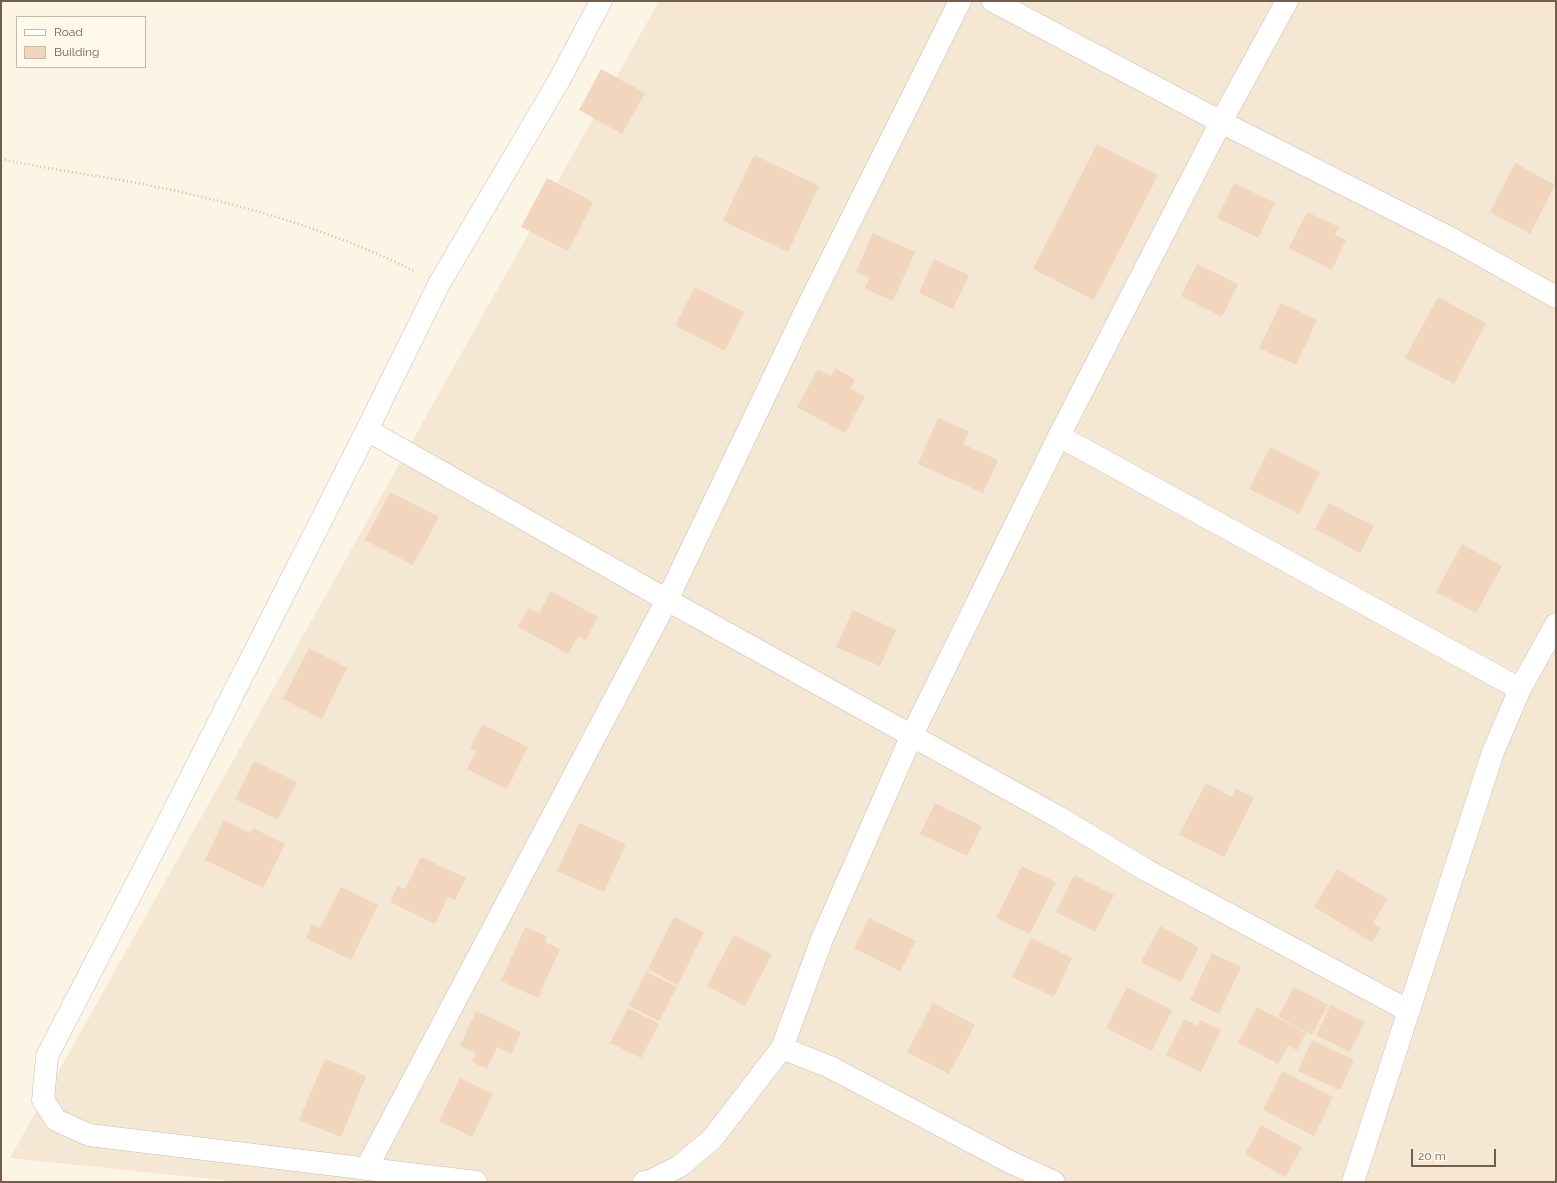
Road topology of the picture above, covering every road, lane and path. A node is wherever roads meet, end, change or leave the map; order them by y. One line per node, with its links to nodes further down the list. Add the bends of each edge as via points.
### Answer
1 (601, 1): 7 (street, via 561,77)
2 (960, 1): 11 (street, via 804,314)
3 (993, 1): 5 (street)
4 (1287, 1): 5 (street)
5 (1221, 122): 8 (street, via 1452,239); 10 (street)
6 (1, 160): 7 (path, via 142,184 258,212 369,251)
7 (439, 284): 9 (street)
8 (1556, 297)
9 (367, 430): 11 (street); 17 (street, via 47,1056 43,1100 56,1120 89,1135)
10 (1059, 436): 13 (street); 14 (street)
11 (668, 600): 14 (street); 17 (street)
12 (1556, 624): 13 (street)
13 (1520, 689): 15 (street, via 1494,752)
14 (912, 735): 15 (street, via 1060,818 1146,870); 16 (street, via 822,939)
15 (1409, 1011): 21 (street)
16 (782, 1048): 19 (street, via 712,1139 680,1166); 20 (street, via 830,1068 1010,1162)
17 (366, 1169): 18 (street)
18 (476, 1182)
19 (648, 1182)
20 (1054, 1182)
21 (1353, 1182)

